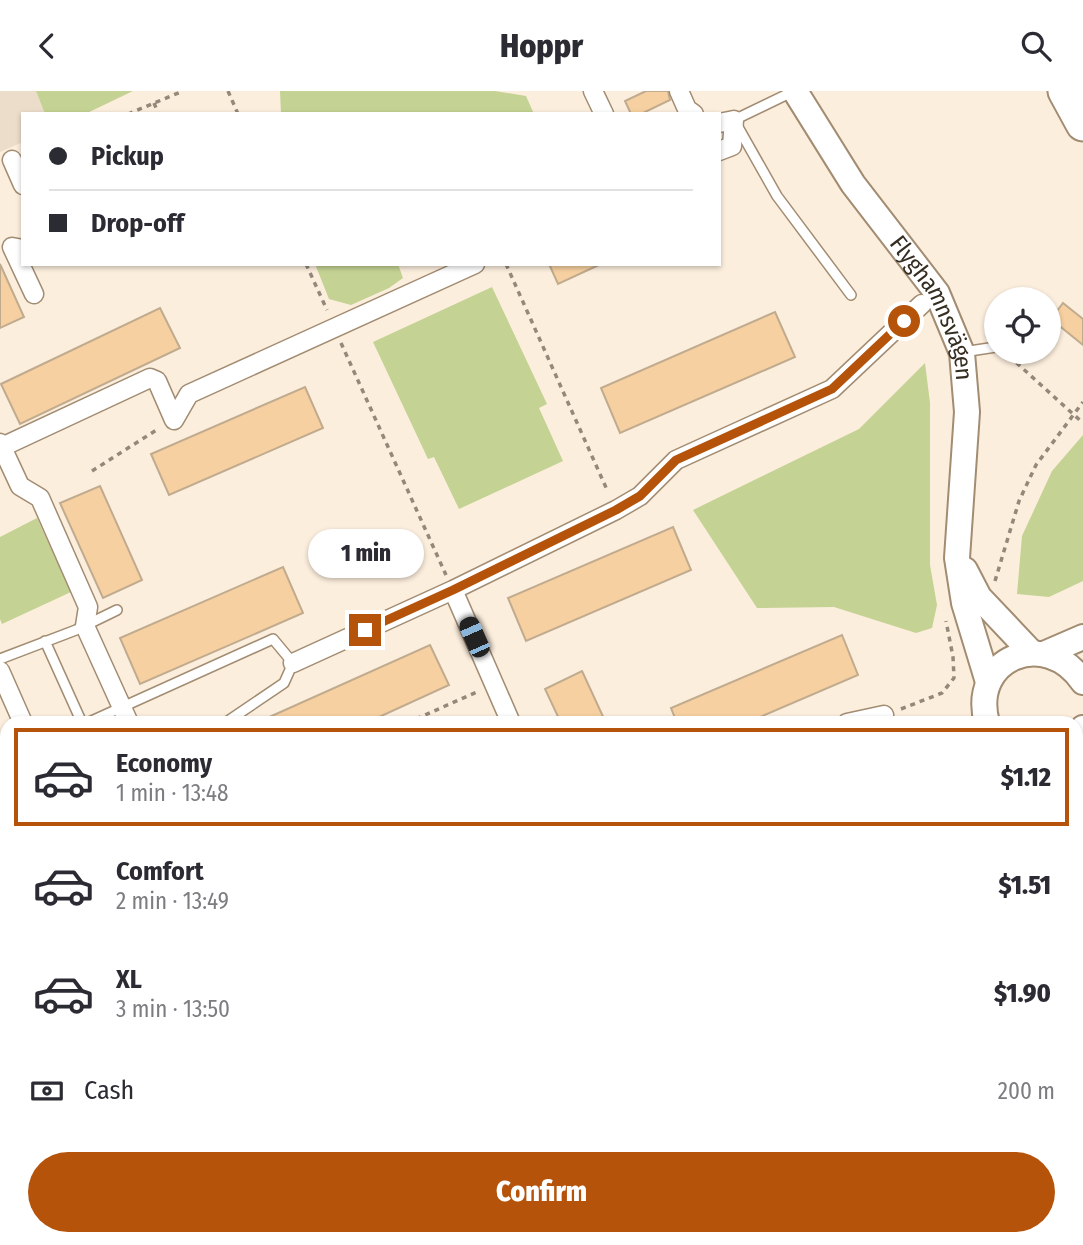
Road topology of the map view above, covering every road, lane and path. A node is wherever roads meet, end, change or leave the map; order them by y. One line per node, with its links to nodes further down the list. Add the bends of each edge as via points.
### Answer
1 (183, 91): 7 (path)
2 (228, 91): 10 (path)
3 (593, 91): 11 (street)
4 (680, 91): 12 (street)
5 (795, 91): 13 (lane); 27 (street, Flyghamnsvägen, via 853,184 937,293)
6 (1065, 91): 14 (highway)
7 (154, 103): 8 (path); 9 (path)
8 (133, 112)
9 (158, 112)
10 (237, 112)
11 (603, 112)
12 (685, 112)
13 (727, 121): 15 (street, via 732,146); 23 (lane)
14 (1083, 124)
15 (721, 151)
16 (12, 160): 17 (street)
17 (21, 180)
18 (21, 249): 22 (street, via 12,247)
19 (307, 266): 25 (path)
20 (471, 266): 25 (street)
21 (507, 266): 35 (path)
22 (34, 295)
23 (851, 295)
24 (922, 304): 35 (street, via 832,389 676,460 640,496)
25 (335, 329): 31 (street, via 189,394); 36 (path)
26 (984, 349): 27 (lane)
27 (962, 353): 37 (street, Flyghamnsvägen, via 967,412 957,558)
28 (1017, 364): 30 (path)
29 (1083, 402): 30 (path)
30 (1072, 413): 32 (path); 37 (path, via 1036,464 1019,501 990,592)
31 (174, 420): 33 (street, via 157,381 150,378); 34 (path)
32 (1083, 423)
33 (1, 445): 39 (street, via 20,486 40,498 88,607)
34 (92, 471)
35 (616, 510): 36 (street)
36 (453, 590): 44 (street); 48 (street)
37 (972, 600): 42 (street); 46 (street, Flyghamnsvägen); 50 (path, via 951,605 944,624 954,678 942,693)
38 (117, 610): 39 (lane)
39 (85, 626): 41 (lane); 49 (street)
40 (1083, 637): 42 (street)
41 (46, 641): 43 (lane); 52 (lane)
42 (1039, 653): 46 (street, via 1017,656 999,667); 47 (street, via 1073,668)
43 (0, 659)
44 (293, 663): 49 (lane, via 273,639); 53 (lane, via 284,683)
45 (0, 671): 51 (street)
46 (988, 682): 57 (street)
47 (1083, 682)
48 (494, 684): 54 (path); 55 (street)
49 (125, 715)
50 (884, 715): 56 (street)
51 (20, 716)
52 (82, 716)
53 (235, 716)
54 (423, 716)
55 (508, 716)
56 (879, 716)
57 (980, 716)

